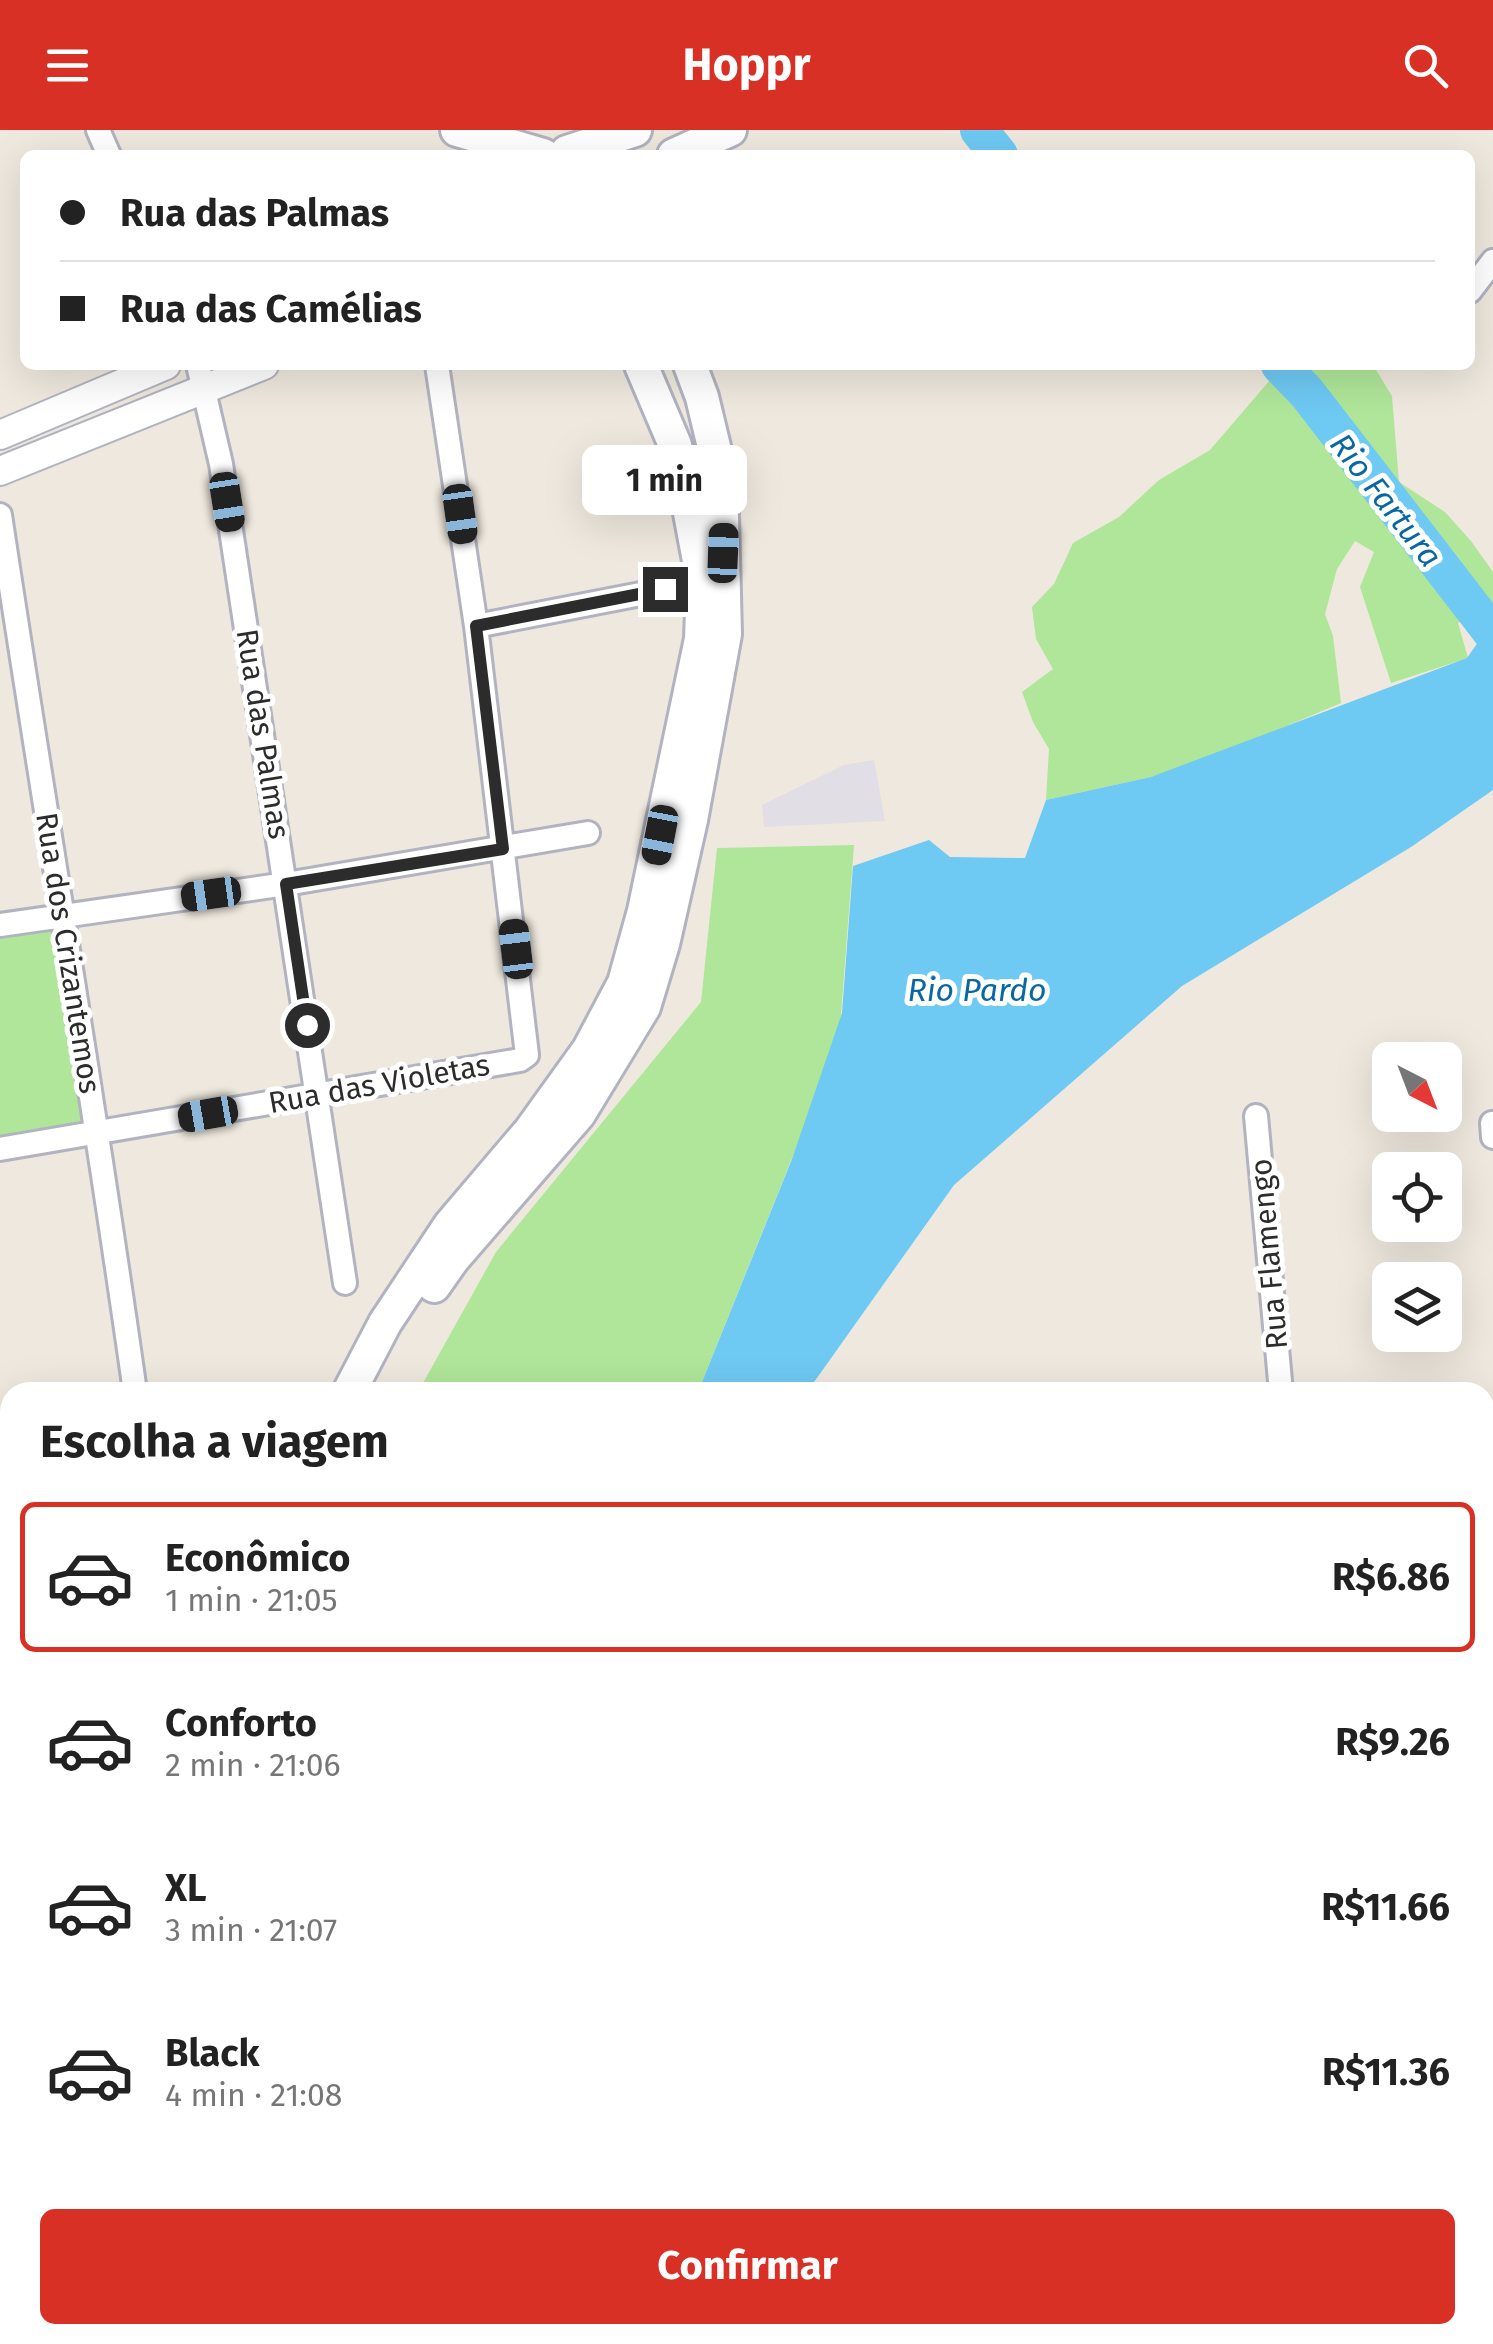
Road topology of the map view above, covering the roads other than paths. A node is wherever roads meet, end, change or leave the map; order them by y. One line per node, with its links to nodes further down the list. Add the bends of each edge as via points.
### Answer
1 (635, 130): 5 (main road)
2 (730, 130): 6 (main road)
3 (481, 142): 4 (main road)
4 (537, 150)
5 (577, 150)
6 (685, 150)
7 (1493, 261): 8 (street)
8 (1475, 284)
9 (154, 370): 15 (street)
10 (240, 370): 14 (street)
11 (438, 370): 19 (street)
12 (644, 370): 18 (main road)
13 (692, 370): 18 (main road, via 721,476)
14 (201, 378): 16 (street); 22 (street, Rua das Palmas, via 221,464)
15 (0, 435)
16 (0, 471)
17 (0, 515): 23 (street, Rua dos Crizantemos)
18 (714, 580): 19 (street); 33 (main road, via 624,983 589,1049 540,1118 450,1225); 34 (main road, via 725,634 691,820 644,1006 578,1114 420,1306)
19 (476, 626): 21 (street)
20 (588, 833): 21 (street)
21 (503, 849): 22 (street); 25 (street, Rua das Violetas, via 529,1049 520,1060)
22 (286, 884): 23 (street); 25 (street, Rua das Palmas)
23 (60, 915): 24 (street); 28 (street, Rua dos Crizantemos)
24 (0, 924)
25 (318, 1095): 28 (street, Rua das Violetas); 31 (street, Rua das Palmas)
26 (1256, 1116): 35 (street, Rua Flamengo)
27 (1492, 1123): 29 (street)
28 (98, 1133): 30 (street, Rua das Violetas); 32 (street, Rua dos Crizantemos)
29 (1493, 1137)
30 (0, 1149)
31 (345, 1283)
32 (134, 1382)
33 (354, 1382)
34 (378, 1382)
35 (1280, 1382)

